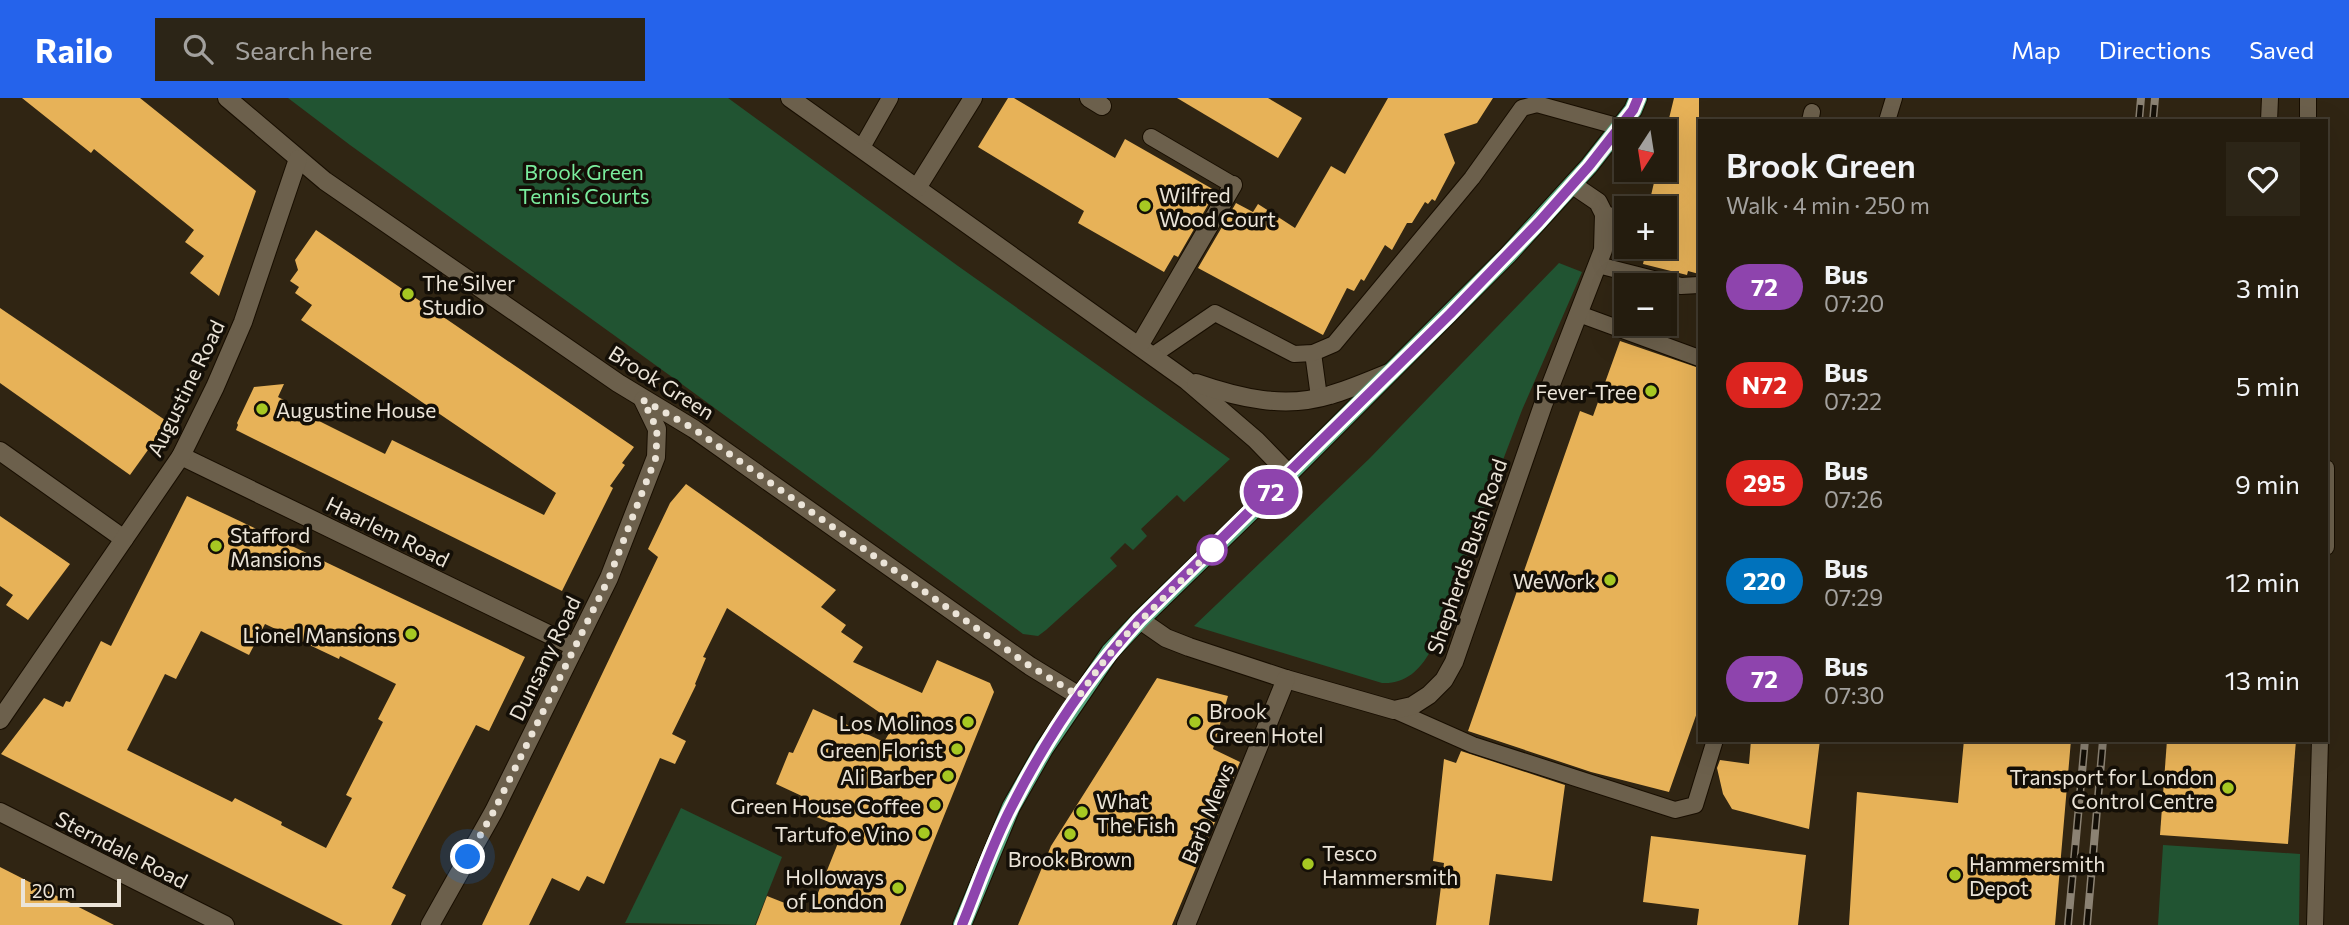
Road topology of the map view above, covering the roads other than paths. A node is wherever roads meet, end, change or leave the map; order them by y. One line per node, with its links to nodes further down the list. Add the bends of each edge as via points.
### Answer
1 (227, 98): 17 (street, Brook Green)
2 (790, 98): 16 (street)
3 (890, 98): 16 (lane)
4 (973, 98): 20 (street)
5 (1638, 98): 9 (main road)
6 (1894, 98): 10 (lane)
7 (2270, 98): 11 (lane)
8 (2308, 98): 12 (lane)
9 (1625, 119)
10 (1888, 119)
11 (2269, 119)
12 (2308, 119)
13 (1614, 125): 27 (lane, via 1537,104 1522,108 1472,178 1334,344)
14 (1614, 135): 19 (main road)
15 (1151, 137): 18 (lane)
16 (861, 149): 20 (street)
17 (298, 159): 32 (street, Brook Green); 34 (street, Augustine Road, via 243,322)
18 (1233, 185): 26 (street)
19 (1573, 186): 21 (street, via 1598,202); 29 (main road)
20 (917, 188): 26 (street)
21 (1604, 214): 22 (lane); 23 (street, Shepherds Bush Road)
22 (1614, 216)
23 (1598, 265): 24 (lane, via 1681,286); 25 (street, Shepherds Bush Road)
24 (1698, 285)
25 (1579, 314): 28 (lane); 41 (street, Shepherds Bush Road, via 1454,663 1429,695)
26 (1146, 351): 27 (lane, via 1215,313 1294,354); 30 (street)
27 (1313, 354): 31 (lane)
28 (1698, 358)
29 (1391, 372): 31 (street); 35 (main road)
30 (1186, 380): 31 (street, via 1261,400); 35 (street)
31 (1319, 397)
32 (643, 400): 38 (street, Dunsany Road, via 657,429 656,457 609,578); 40 (street, Brook Green, via 694,429)
33 (0, 451): 36 (street)
34 (181, 456): 36 (street, Augustine Road); 38 (street, Haarlem Road)
35 (1289, 474): 37 (main road)
36 (124, 539): 42 (street, Augustine Road)
37 (1139, 620): 39 (street, via 1176,642); 40 (main road)
38 (575, 648): 47 (street, Dunsany Road, via 494,811)
39 (1286, 679): 41 (street); 49 (street, Barb Mews)
40 (1079, 696): 48 (main road, via 1011,807)
41 (1394, 710): 43 (lane, via 1473,745 1675,810 1695,805)
42 (0, 720)
43 (1714, 742)
44 (2320, 742): 50 (lane)
45 (0, 812): 46 (street, Sterndale Road)
46 (225, 925)
47 (430, 925)
48 (962, 925)
49 (1186, 925)
50 (2315, 925)

